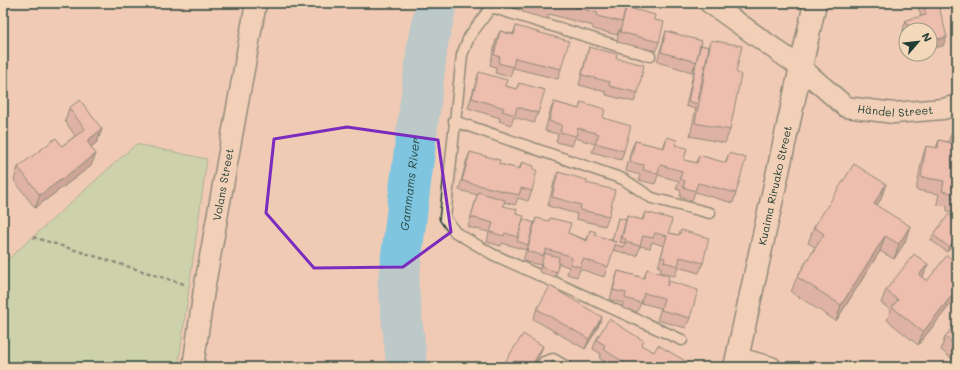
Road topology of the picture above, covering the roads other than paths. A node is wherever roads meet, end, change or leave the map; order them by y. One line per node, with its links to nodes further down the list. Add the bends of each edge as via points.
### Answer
1 (256, 3): 12 (street, Volans Street, via 204,290)
2 (710, 3): 6 (street, Händel Street)
3 (815, 3): 6 (street, Kuaima Riruako Street)
4 (492, 5): 5 (lane); 8 (lane, via 469,37 462,55)
5 (650, 56)
6 (800, 67): 7 (street, Händel Street, via 846,107 894,113 943,109); 11 (street, Kuaima Riruako Street)
7 (957, 105)
8 (454, 121): 9 (lane, via 623,179 652,198); 10 (lane, via 445,218 454,232 492,254)
9 (710, 212)
10 (682, 340)
11 (737, 362): 15 (street)
12 (193, 367)
13 (541, 367): 14 (lane, via 544,362 553,359)
14 (567, 367)
15 (771, 367)

